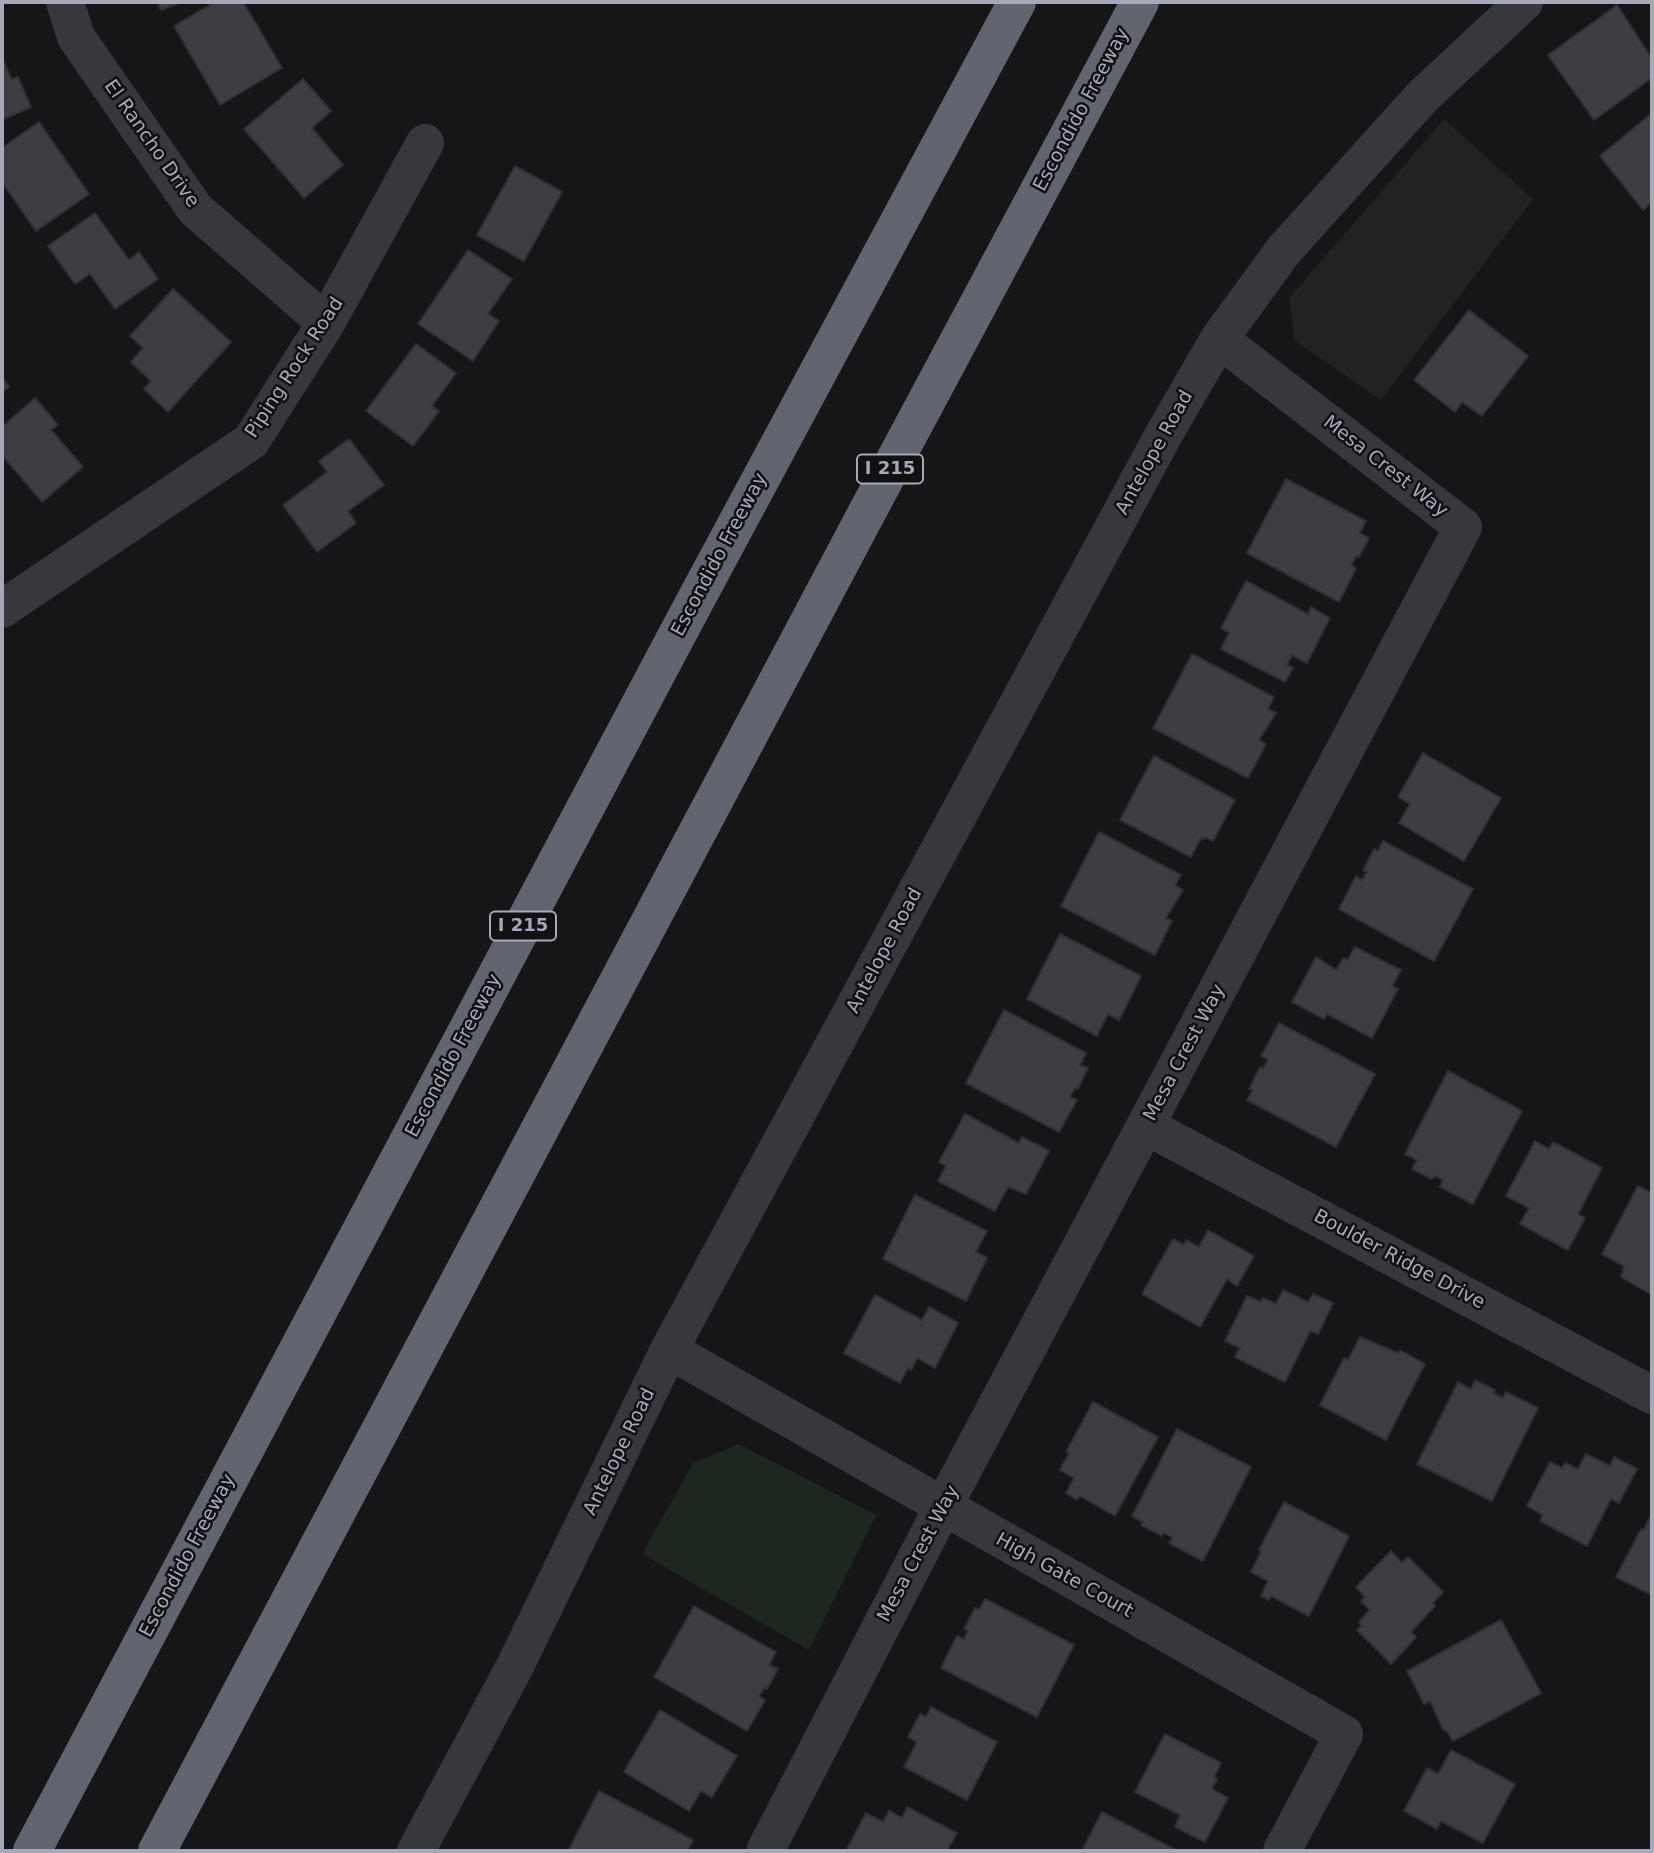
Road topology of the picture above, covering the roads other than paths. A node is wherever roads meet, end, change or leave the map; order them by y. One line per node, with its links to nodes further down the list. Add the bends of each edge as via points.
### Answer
1 (65, 2): 6 (street, El Rancho Drive, via 76,37 195,209)
2 (1017, 2): 13 (highway, Escondido Freeway / I 215)
3 (1140, 2): 14 (highway, Escondido Freeway / I 215)
4 (1524, 2): 7 (street, Antelope Road, via 1423,96 1284,250)
5 (425, 143): 6 (street, Piping Rock Road)
6 (327, 323): 8 (street, Piping Rock Road, via 251,441)
7 (1219, 339): 9 (street, Mesa Crest Way, via 1463,527); 10 (street, Antelope Road)
8 (6, 600)
9 (1146, 1126): 11 (street, Boulder Ridge Drive); 12 (street, Mesa Crest Way)
10 (669, 1350): 12 (street, High Gate Court); 15 (street, Antelope Road, via 514,1668)
11 (1652, 1395)
12 (943, 1507): 16 (street, Mesa Crest Way); 17 (street, High Gate Court, via 1344,1734)
13 (32, 1851)
14 (157, 1851)
15 (416, 1851)
16 (765, 1851)
17 (1282, 1851)

